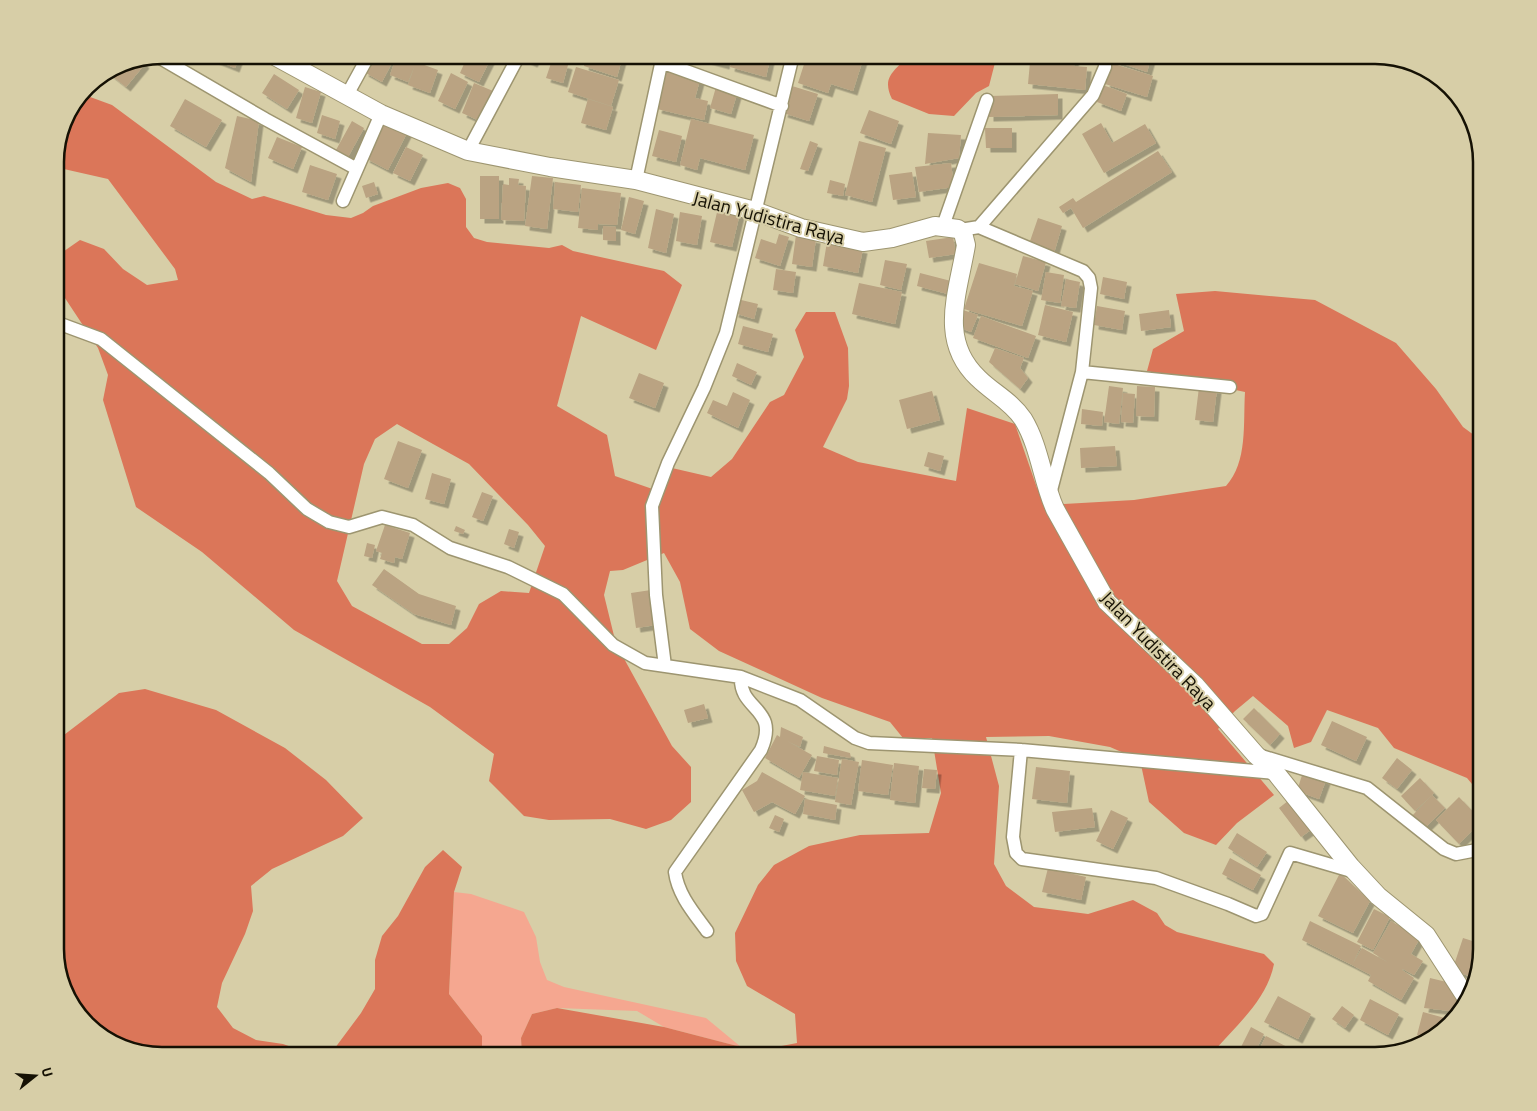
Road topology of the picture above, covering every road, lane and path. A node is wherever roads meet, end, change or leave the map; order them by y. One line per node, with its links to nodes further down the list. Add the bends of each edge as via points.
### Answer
1 (171, 64): 14 (street)
2 (289, 64): 9 (street, Jalan Yudistira Raya)
3 (364, 64): 9 (street)
4 (514, 64): 13 (street)
5 (661, 64): 15 (street)
6 (675, 64): 11 (street)
7 (790, 64): 11 (street)
8 (1106, 64): 18 (street, via 1093,95)
9 (346, 95): 12 (street, Jalan Yudistira Raya)
10 (987, 100): 19 (street)
11 (782, 106): 17 (street)
12 (381, 114): 13 (street, Jalan Yudistira Raya); 14 (street)
13 (468, 151): 15 (street, Jalan Yudistira Raya)
14 (357, 169): 16 (street)
15 (636, 180): 17 (street, Jalan Yudistira Raya)
16 (343, 201)
17 (755, 211): 19 (street, Jalan Yudistira Raya, via 801,228 863,242 892,238 921,228); 24 (street, via 726,333 652,506 656,595)
18 (979, 227): 19 (street); 21 (street, via 1086,274 1091,288)
19 (951, 228): 23 (street, Jalan Yudistira Raya, via 966,238 954,312 956,345 978,378 1001,395 1024,421 1041,462)
20 (64, 325): 24 (street, via 101,339 269,473 307,509 328,522 349,527 382,517 414,525 450,548 508,567 563,594 613,645 645,664)
21 (1082, 372): 22 (street); 23 (street)
22 (1230, 387)
23 (1049, 496): 27 (street, Jalan Yudistira Raya, via 1107,602 1194,685)
24 (665, 666): 25 (street)
25 (741, 677): 26 (street, via 800,700 855,738 869,743); 31 (street, via 744,695 764,717 767,737 675,872 686,901)
26 (1021, 750): 28 (street); 30 (street, via 1013,837 1016,852 1022,859 1156,878 1256,916 1262,914 1267,905 1290,853)
27 (1256, 754): 28 (street, Jalan Yudistira Raya); 29 (street, via 1367,788 1444,850 1456,854)
28 (1276, 773): 30 (street, Jalan Yudistira Raya)
29 (1473, 851)
30 (1356, 872): 32 (street, Jalan Yudistira Raya, via 1378,896 1426,935)
31 (707, 931)
32 (1463, 993)

